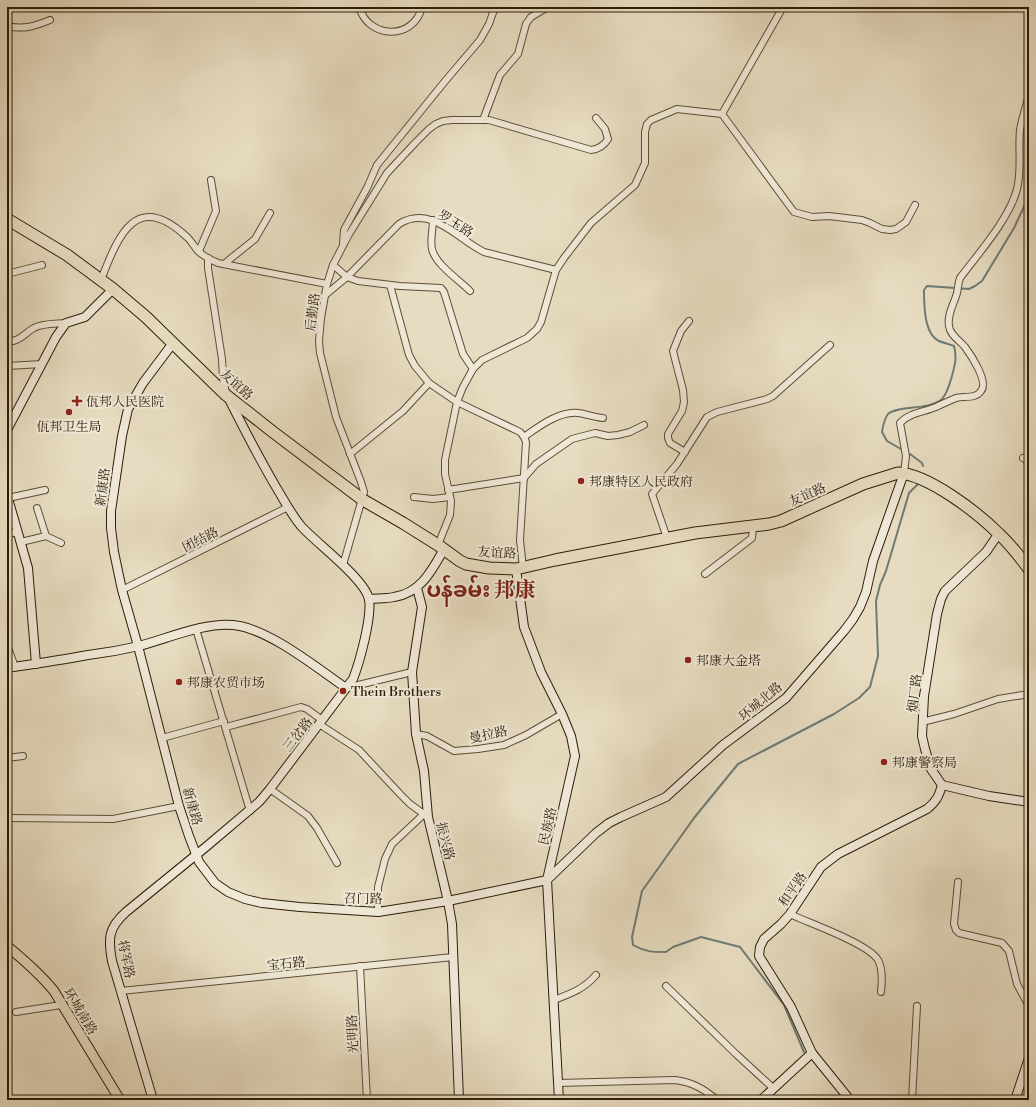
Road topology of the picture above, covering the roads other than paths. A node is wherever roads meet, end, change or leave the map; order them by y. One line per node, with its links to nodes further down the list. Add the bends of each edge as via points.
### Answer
1 (359, 7): 2 (street, via 370,26 379,31 390,32 414,22)
2 (422, 7)
3 (495, 7): 17 (street, via 480,40 377,165 344,230)
4 (548, 7): 11 (street, via 531,17 526,24 518,54 500,75)
5 (783, 7): 9 (street)
6 (50, 20): 7 (street, via 33,27)
7 (7, 26)
8 (1029, 95): 51 (street, via 1022,118 1020,172 1014,199 996,231 960,278 957,284 958,292 949,314 948,327 974,360 982,380 982,391 976,396 957,398 905,418 900,423 906,456)
9 (722, 114): 13 (street, via 794,212 812,217 829,216 862,220 890,230 906,222); 23 (street, via 677,109 651,120 645,132 645,163 635,185 591,222)
10 (596, 118): 11 (street, via 605,129 608,139 602,147 592,150)
11 (483, 120): 17 (street, via 444,121 429,129 387,173)
12 (212, 180): 18 (street, via 216,211)
13 (915, 205)
14 (270, 213): 20 (street, via 255,239)
15 (7, 219): 26 (highway, 友谊路, via 67,255)
16 (434, 220): 23 (street, 罗玉路, via 484,252); 25 (street, 罗玉路, via 406,219); 30 (street, via 431,244 437,260)
17 (343, 245): 21 (street)
18 (199, 251): 19 (street, 后勤路); 26 (street, 后勤路, via 188,238 162,218 138,219 119,241)
19 (208, 258): 20 (street, 后勤路); 41 (street)
20 (224, 264): 27 (street, 后勤路)
21 (333, 264): 25 (street); 27 (street)
22 (42, 265): 24 (street)
23 (556, 270): 39 (street, via 537,329 527,338 482,360)
24 (7, 274)
25 (348, 277): 28 (street, via 358,281); 31 (street, 罗玉路)
26 (101, 280): 29 (highway, 友谊路)
27 (327, 284): 31 (street, 后勤路)
28 (390, 285): 39 (street, via 443,290 463,354); 40 (street, via 409,355)
29 (112, 288): 33 (main road, via 86,317); 35 (highway, 友谊路)
30 (470, 291)
31 (324, 296): 48 (street, 后勤路, via 320,353 336,417)
32 (689, 321): 47 (street, via 681,331 673,350 684,402 682,411 668,434 670,444)
33 (66, 323): 34 (street, via 36,327 13,341); 37 (main road)
34 (7, 338)
35 (174, 343): 41 (highway, 友谊路); 75 (main road, 新康路, via 143,383 128,410 122,436 111,511 114,552)
36 (830, 345): 47 (street, via 773,396 707,417)
37 (42, 364): 38 (street); 45 (main road)
38 (7, 366)
39 (473, 369): 42 (street)
40 (429, 383): 42 (street); 48 (street, via 403,411)
41 (226, 395): 58 (highway, 友谊路); 59 (main road)
42 (457, 402): 46 (street, via 520,432); 54 (street, via 445,460)
43 (602, 418): 46 (street, via 576,413 557,417)
44 (644, 425): 52 (street, via 618,435 595,433 572,438 536,464)
45 (7, 430)
46 (524, 437): 52 (street)
47 (685, 452): 66 (street, via 652,494)
48 (350, 454): 58 (street, 后勤路, via 363,488)
49 (1023, 458): 50 (street)
50 (1029, 462)
51 (904, 473): 61 (highway, 友谊路, via 863,484 781,521); 63 (highway, via 936,486 964,504); 102 (main road, 环城北路, via 873,561 866,592 853,619 786,698 723,745 666,797 609,823)
52 (524, 478): 54 (street); 71 (street)
53 (45, 490): 56 (street)
54 (448, 490): 57 (street)
55 (414, 496): 57 (street)
56 (7, 497): 62 (main road)
57 (450, 498): 69 (street, via 450,515)
58 (363, 500): 69 (highway, 友谊路); 70 (street, 后勤路)
59 (288, 507): 70 (main road, via 301,526); 75 (street, 团结路)
60 (37, 508): 65 (street)
61 (753, 526): 66 (highway, 友谊路); 73 (street, via 752,538)
62 (18, 532): 64 (street); 67 (main road)
63 (999, 533): 72 (highway); 87 (main road, 烟厂路, via 986,552 950,586 941,599)
64 (7, 534)
65 (46, 536): 67 (street); 68 (street)
66 (667, 538): 71 (highway, 友谊路)
67 (21, 542): 80 (main road, via 30,581)
68 (61, 543)
69 (441, 547): 71 (highway, 友谊路, via 460,561 475,566); 74 (main road, via 429,575)
70 (343, 565): 76 (main road, via 354,576)
71 (519, 568): 85 (main road, 民族路, via 526,633 541,672)
72 (1029, 569)
73 (705, 574)
74 (417, 588): 76 (main road, via 393,598); 82 (main road, 振兴路, via 422,607)
75 (122, 590): 79 (main road, 新康路)
76 (369, 599): 83 (main road, 三岔路, via 366,632 359,661 353,679)
77 (196, 630): 79 (main road); 83 (main road, via 233,625 265,635 277,640); 88 (street)
78 (7, 645): 81 (street)
79 (138, 646): 80 (main road); 90 (main road, 新康路)
80 (36, 664): 81 (main road)
81 (11, 667)
82 (412, 672): 83 (street); 89 (main road, 振兴路)
83 (346, 688): 86 (main road, 三岔路)
84 (1029, 694): 87 (street, via 998,699)
85 (562, 714): 89 (street, 曼拉路, via 504,745 478,749 454,751 427,736); 102 (main road, 民族路, via 571,736 575,756)
86 (321, 722): 88 (street, via 301,707); 94 (main road, 三岔路); 98 (street, via 359,750 400,794)
87 (922, 722): 93 (main road, 烟厂路, via 924,749 931,769)
88 (225, 724): 90 (street); 97 (street)
89 (416, 734): 98 (main road, 振兴路, via 424,771)
90 (162, 738): 96 (main road, 新康路)
91 (23, 756): 92 (street)
92 (7, 758)
93 (942, 785): 95 (main road); 106 (main road, 和平路, via 934,803 927,809 838,854 821,867)
94 (270, 789): 97 (main road, 三岔路); 101 (street, via 308,816)
95 (1029, 802)
96 (179, 806): 99 (street, via 113,819); 100 (main road, 新康路)
97 (250, 811): 100 (main road, 三岔路)
98 (426, 815): 104 (main road, 振兴路); 105 (street, via 392,844 385,858 378,887)
99 (7, 818)
100 (196, 856): 105 (main road, 召门路, via 215,883 245,899 300,907); 112 (main road, 将军路, via 114,924 110,950)
101 (337, 863)
102 (547, 880): 104 (main road, 召门路); 114 (main road, 民族路)
103 (958, 882): 117 (street, via 954,924 956,930 959,933 1002,943 1007,948 1017,984)
104 (448, 901): 105 (main road, 召门路); 108 (main road, 振兴路)
105 (378, 912)
106 (790, 914): 113 (street, via 842,935 872,953 880,962); 119 (main road, 和平路, via 764,940 759,956 791,1007)
107 (7, 946): 115 (main road, 环城南路, via 44,978)
108 (453, 957): 109 (street, 宝石路); 126 (main road, 振兴路)
109 (360, 966): 112 (street, 宝石路); 125 (street, 光明路)
110 (596, 975): 114 (street, via 579,990)
111 (666, 986): 122 (street)
112 (121, 991): 124 (main road, 将军路)
113 (881, 992)
114 (554, 1000): 121 (main road, 民族路)
115 (62, 1005): 118 (street); 123 (main road, 环城南路)
116 (918, 1006): 131 (street)
117 (1029, 1006)
118 (16, 1012)
119 (812, 1052): 122 (main road); 130 (main road, 和平路)
120 (1029, 1058): 132 (main road)
121 (558, 1083): 127 (main road, 民族路); 128 (street, via 675,1080 688,1082)
122 (773, 1088): 129 (main road)
123 (120, 1100)
124 (153, 1100)
125 (367, 1100)
126 (459, 1100)
127 (559, 1100)
128 (717, 1100)
129 (762, 1100)
130 (850, 1100)
131 (912, 1100)
132 (1014, 1100)

